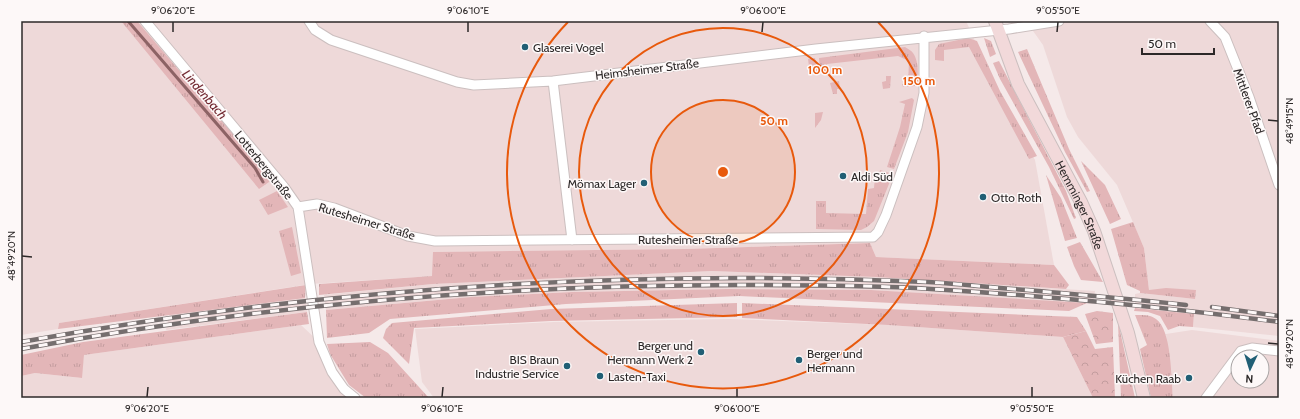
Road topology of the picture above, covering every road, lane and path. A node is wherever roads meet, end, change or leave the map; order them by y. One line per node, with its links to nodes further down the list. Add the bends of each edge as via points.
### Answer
1 (145, 21): 9 (street, Lotterbergstraße)
2 (309, 21): 7 (street, Heimsheimer Straße, via 315,30 331,40 457,82 474,85)
3 (1059, 21): 5 (street)
4 (1210, 21): 8 (street, Mittlerer Pfad, via 1225,37)
5 (996, 25): 6 (street, Heimsheimer Straße); 13 (main road, Hemminger Straße, via 1018,84 1071,182 1094,231 1128,333)
6 (924, 36): 7 (street, Heimsheimer Straße); 10 (street, Rutesheimer Straße, via 924,93 917,127 886,215 873,237)
7 (553, 81): 10 (street)
8 (1279, 185)
9 (298, 207): 10 (street, Rutesheimer Straße, via 316,204 334,208 408,236 435,241); 12 (street, Lotterbergstraße, via 319,342 332,372 344,389)
10 (572, 240)
11 (1279, 351): 14 (street, via 1252,348 1241,351)
12 (355, 398)
13 (1144, 398)
14 (1206, 398)

